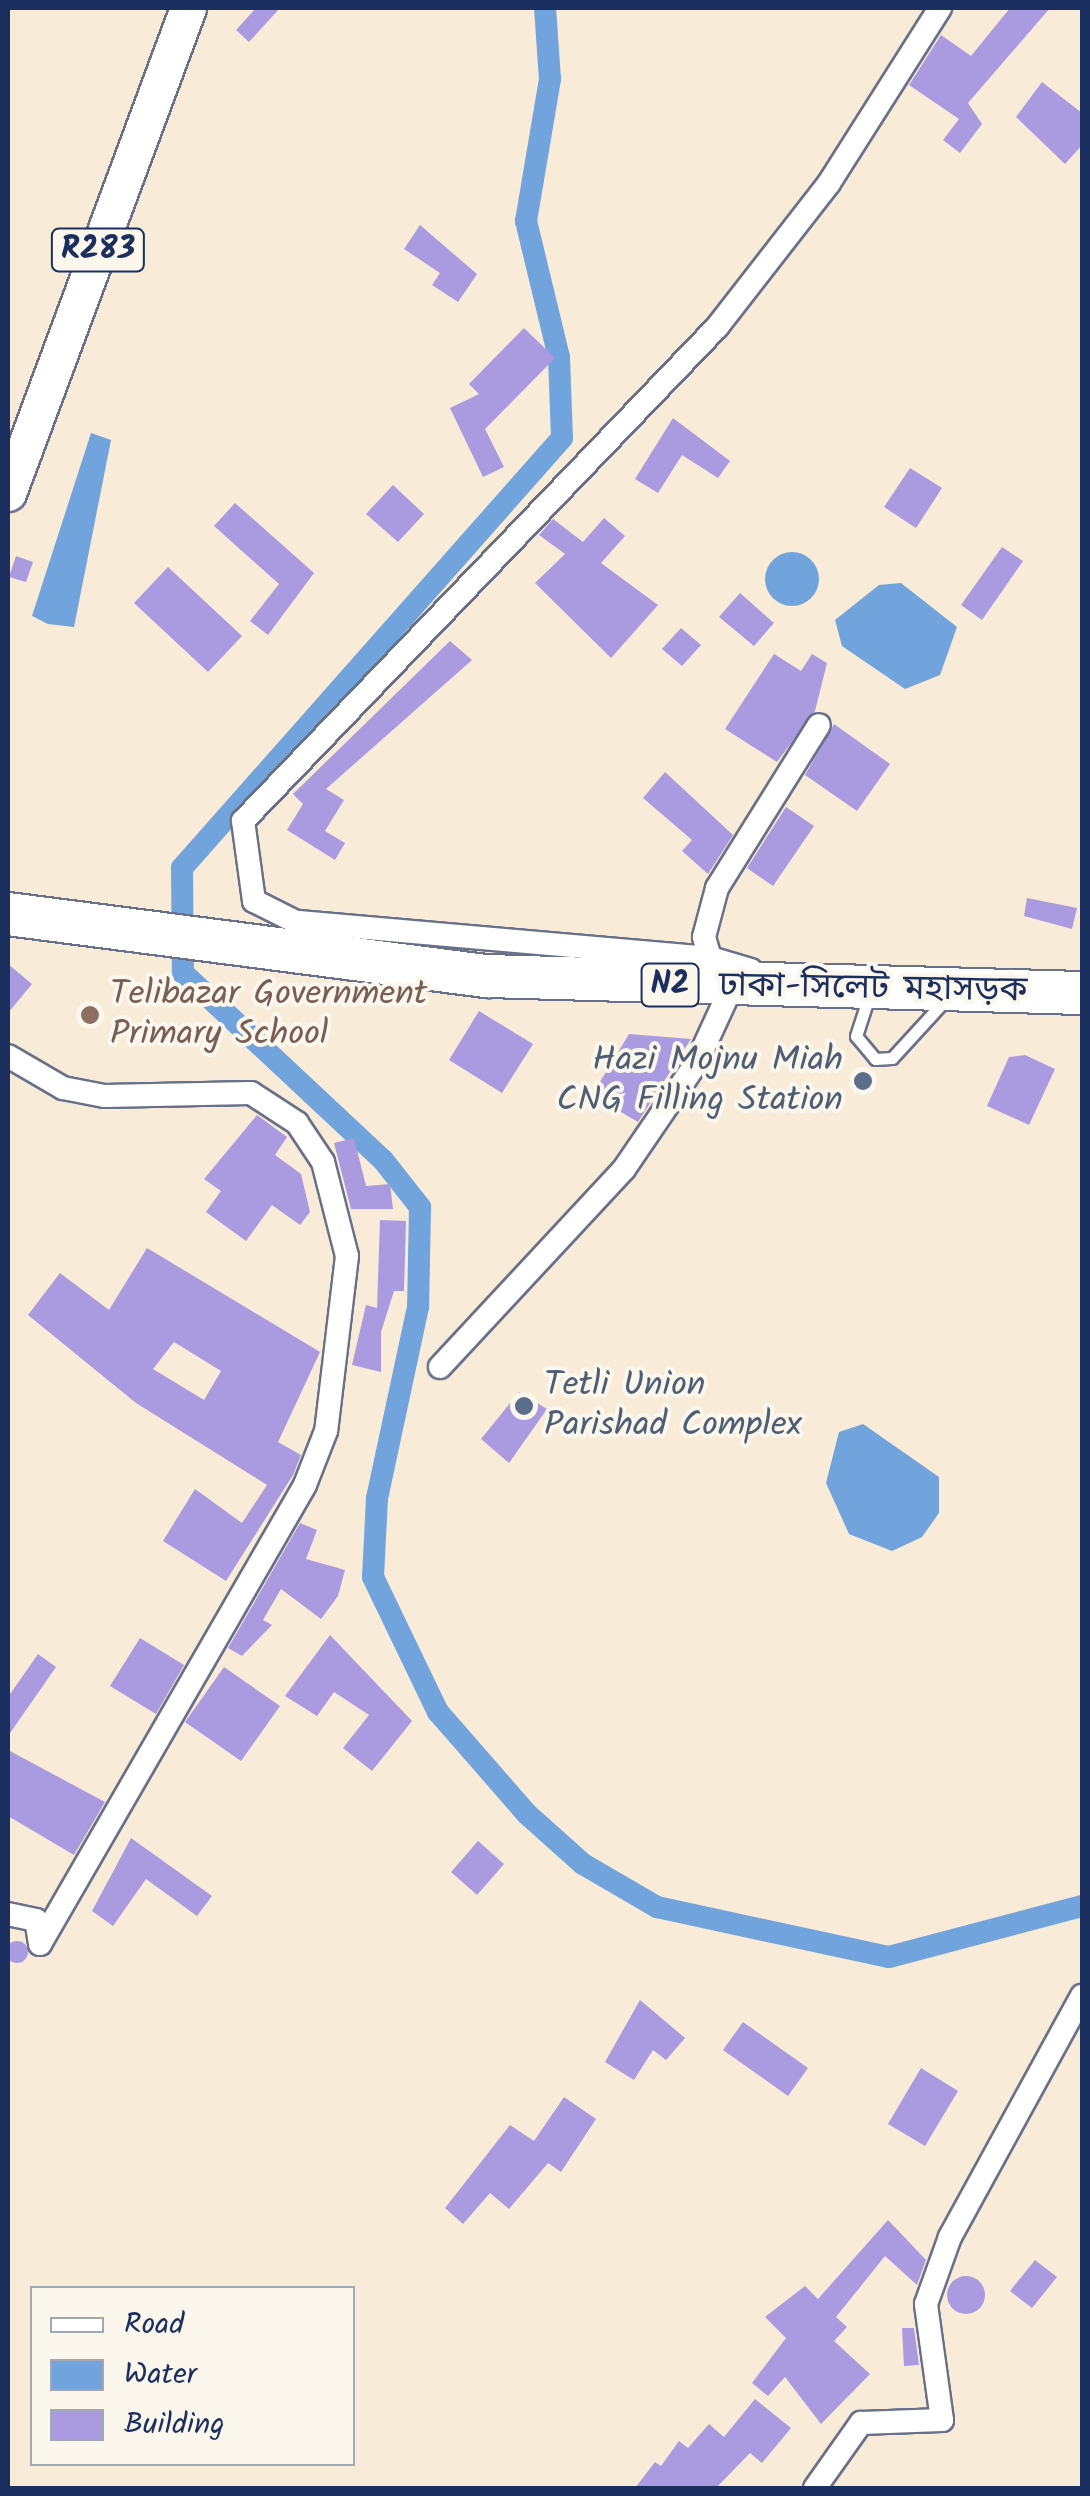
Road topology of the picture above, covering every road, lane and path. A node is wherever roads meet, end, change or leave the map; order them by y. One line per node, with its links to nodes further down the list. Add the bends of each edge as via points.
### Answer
1 (188, 8): 3 (main road, R283)
2 (940, 8): 6 (street, via 829,183 717,328 243,821 254,901 296,922)
3 (8, 493)
4 (819, 725): 6 (street, via 716,888 704,937)
5 (22, 916): 6 (highway, ঢাকা-সিলেট মহাসড়ক / N2, via 487,976)
6 (720, 973): 7 (highway, ঢাকা-সিলেট মহাসড়ক / N2); 11 (street, via 697,1062 624,1170)
7 (872, 988): 8 (highway, ঢাকা-সিলেট মহাসড়ক / N2); 8 (lane, via 856,1036 875,1059 912,1041)
8 (954, 990): 9 (highway, ঢাকা-সিলেট মহাসড়ক / N2)
9 (1082, 993)
10 (8, 1056): 12 (street, via 63,1088 104,1096 251,1093 297,1124 323,1162 347,1256 326,1431 304,1485 40,1944 36,1920)
11 (440, 1368)
12 (8, 1914)
13 (1082, 1996): 14 (street, via 950,2237 926,2304 942,2420 861,2423)
14 (816, 2488)

